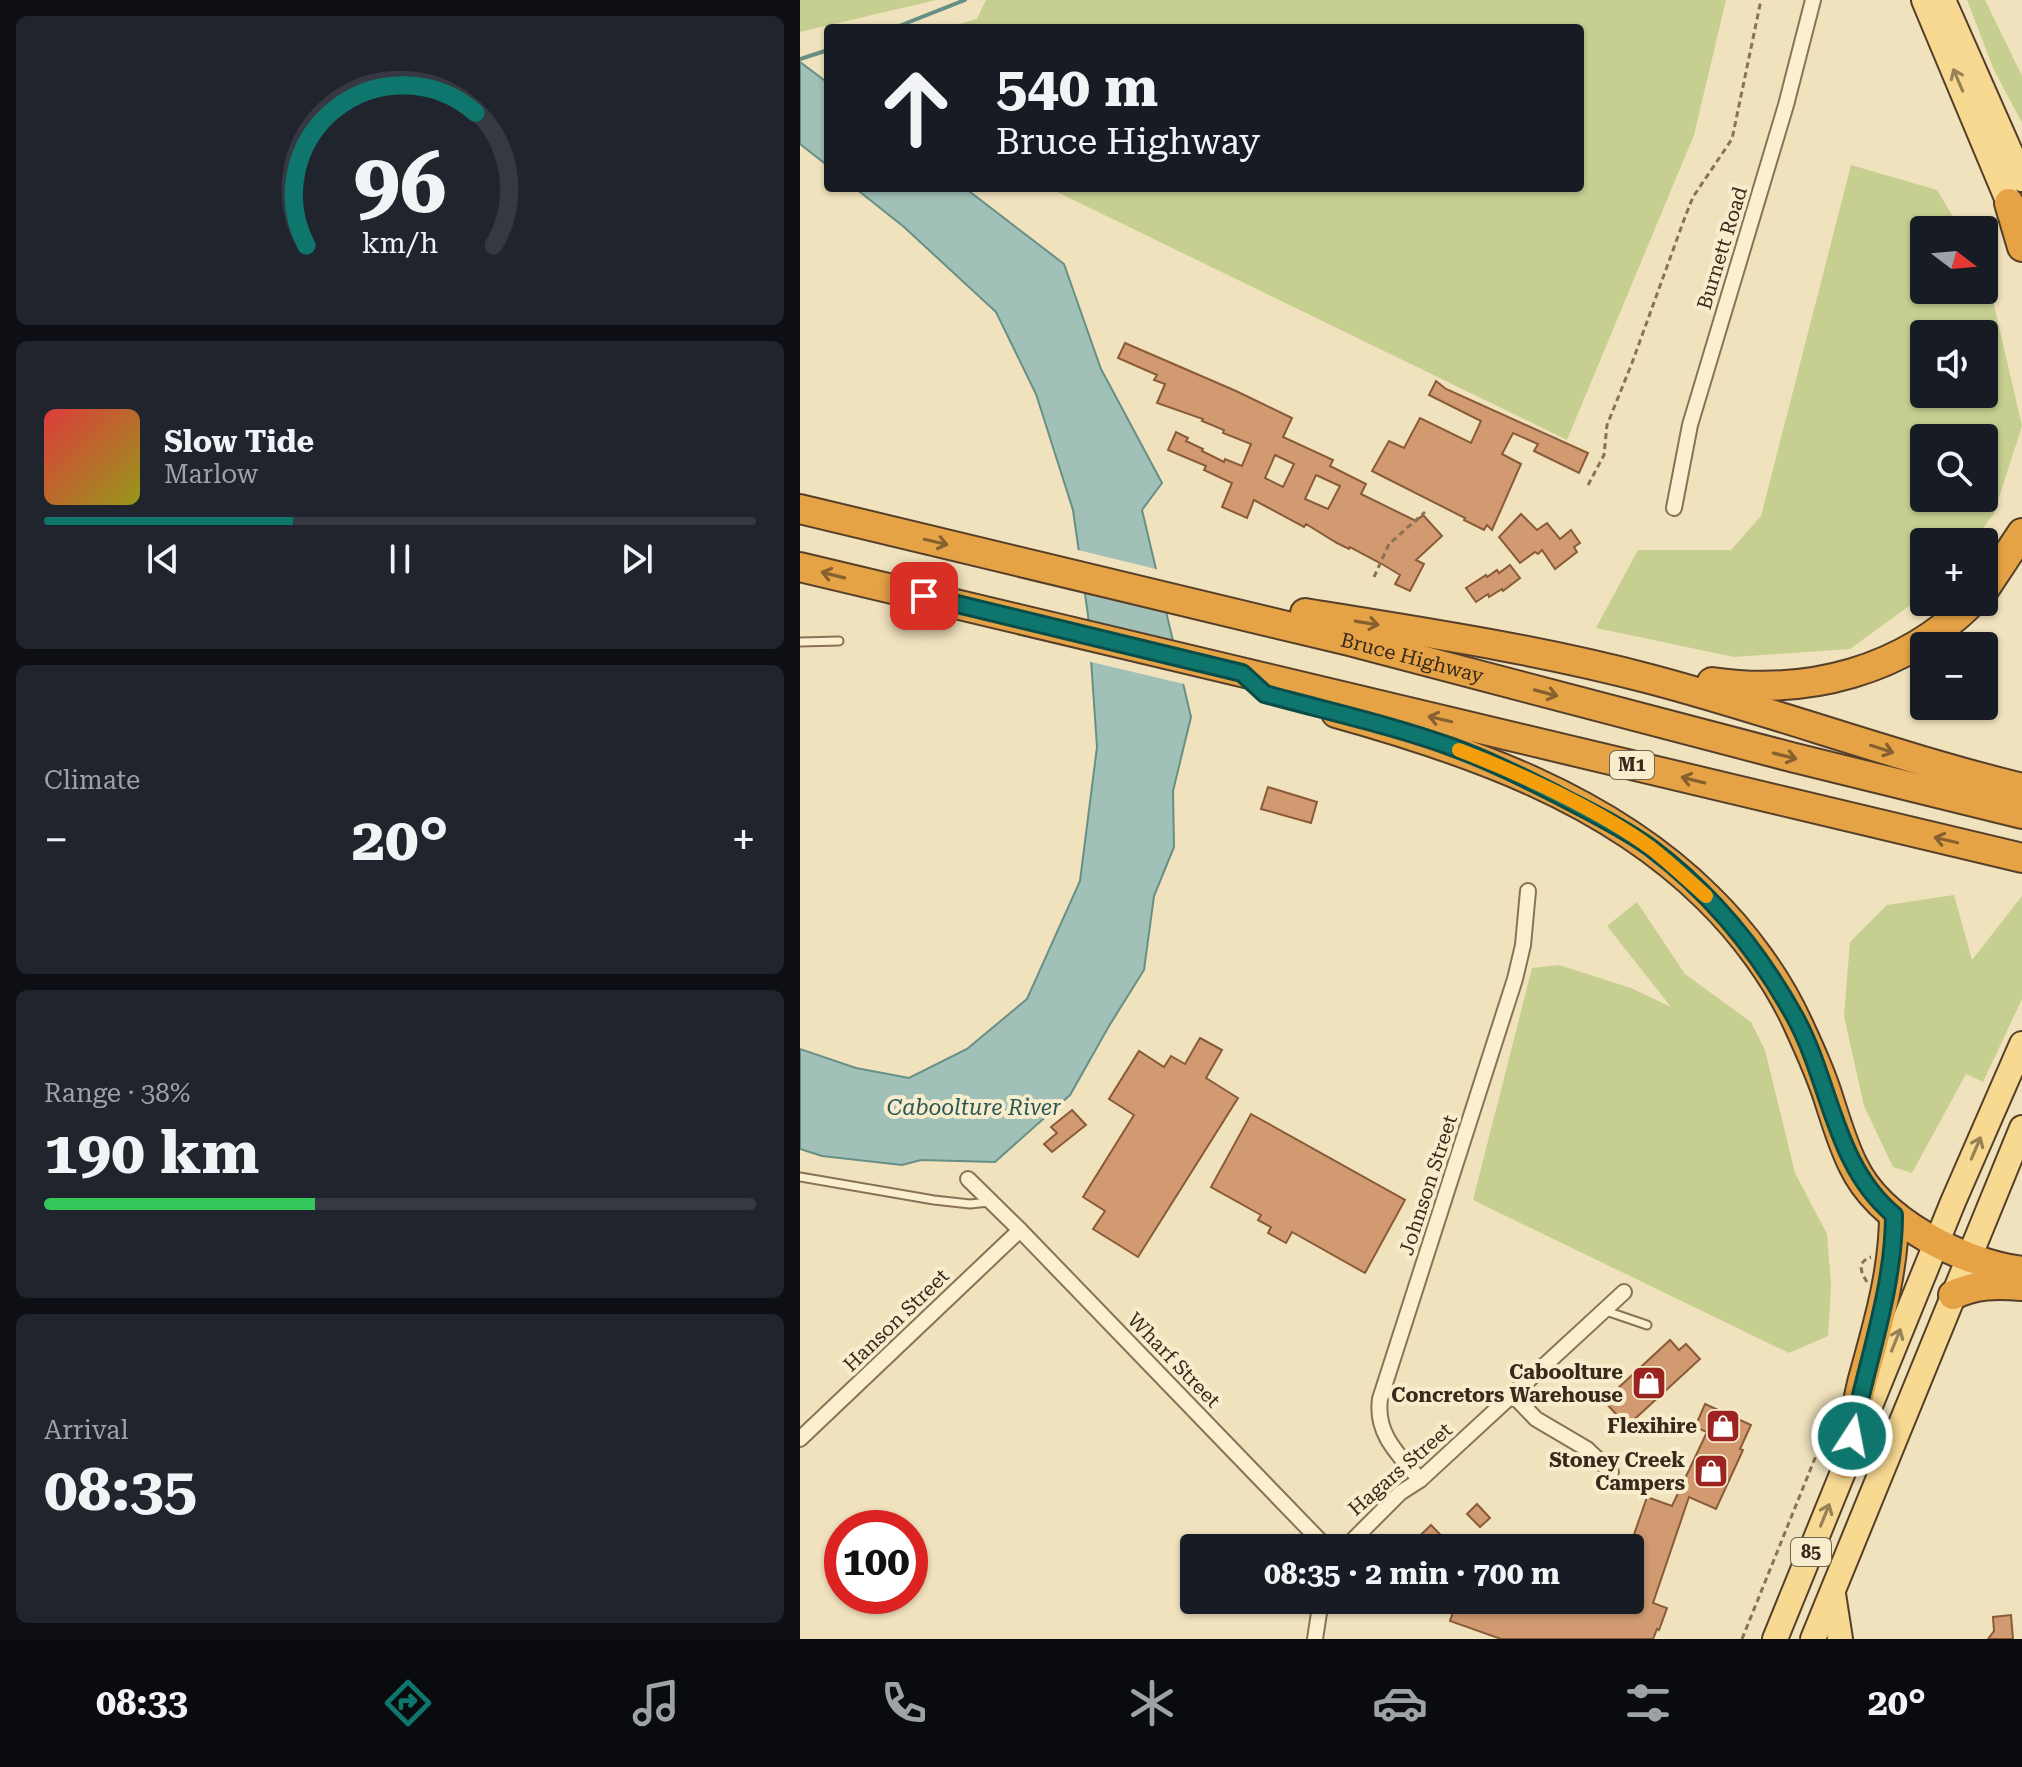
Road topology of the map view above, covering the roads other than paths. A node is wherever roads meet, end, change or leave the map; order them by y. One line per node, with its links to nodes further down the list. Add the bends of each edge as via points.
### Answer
1 (1813, 0): 6 (street, Burnett Road, via 1690,425)
2 (1924, 0): 4 (main road, one-way to 2)
3 (1943, 0): 4 (main road)
4 (2018, 203): 5 (highway)
5 (2022, 247)
6 (1674, 508)
7 (800, 509): 12 (highway, Bruce Highway / M1, one-way to 12)
8 (2022, 533): 10 (highway)
9 (800, 567): 15 (highway, M1, one-way to 9)
10 (1998, 569)
11 (1957, 616): 16 (highway, via 1913,648 1836,679 1769,687 1673,675)
12 (1253, 617): 16 (highway, one-way to 16, via 1291,610); 18 (highway, Bruce Highway / M1, one-way to 18)
13 (839, 641): 14 (lane)
14 (800, 642)
15 (1242, 673): 19 (highway, M1, one-way to 15); 26 (highway, via 1265,694 1406,732 1496,764 1649,846 1735,928 1770,975 1797,1020 1854,1168)
16 (1647, 678): 17 (highway, one-way to 17)
17 (2022, 788)
18 (2022, 814)
19 (2022, 858)
20 (1528, 891): 40 (street, Johnson Street, via 1515,979 1380,1399 1382,1431)
21 (2022, 1044): 28 (main road, 85, one-way to 21)
22 (2022, 1128): 29 (main road)
23 (800, 1177): 25 (lane, via 946,1201)
24 (968, 1179): 25 (street, Wharf Street)
25 (991, 1201): 27 (street, Wharf Street)
26 (1894, 1215): 28 (highway); 38 (highway, via 1879,1322)
27 (1020, 1230): 37 (street, Hanson Street); 41 (street, Wharf Street)
28 (1937, 1242): 29 (highway); 38 (main road, 85, one-way to 28)
29 (1968, 1256): 30 (highway); 33 (main road, 85)
30 (2022, 1271)
31 (2022, 1286): 33 (highway, via 1987,1284)
32 (1624, 1292): 34 (street, Hagars Street)
33 (1953, 1295): 43 (main road, 85)
34 (1604, 1311): 35 (lane); 36 (street, Hagars Street)
35 (1647, 1325)
36 (1513, 1395): 39 (street, via 1536,1419 1578,1442); 40 (street, Hagars Street)
37 (800, 1439)
38 (1846, 1464): 46 (main road, 85, one-way to 38)
39 (1611, 1472)
40 (1420, 1480): 42 (street, Hagars Street)
41 (1313, 1534)
42 (1359, 1534)
43 (1833, 1591): 47 (main road, 85); 48 (main road)
44 (1319, 1614): 45 (street)
45 (1315, 1639)
46 (1775, 1639)
47 (1813, 1639)
48 (1840, 1639)

